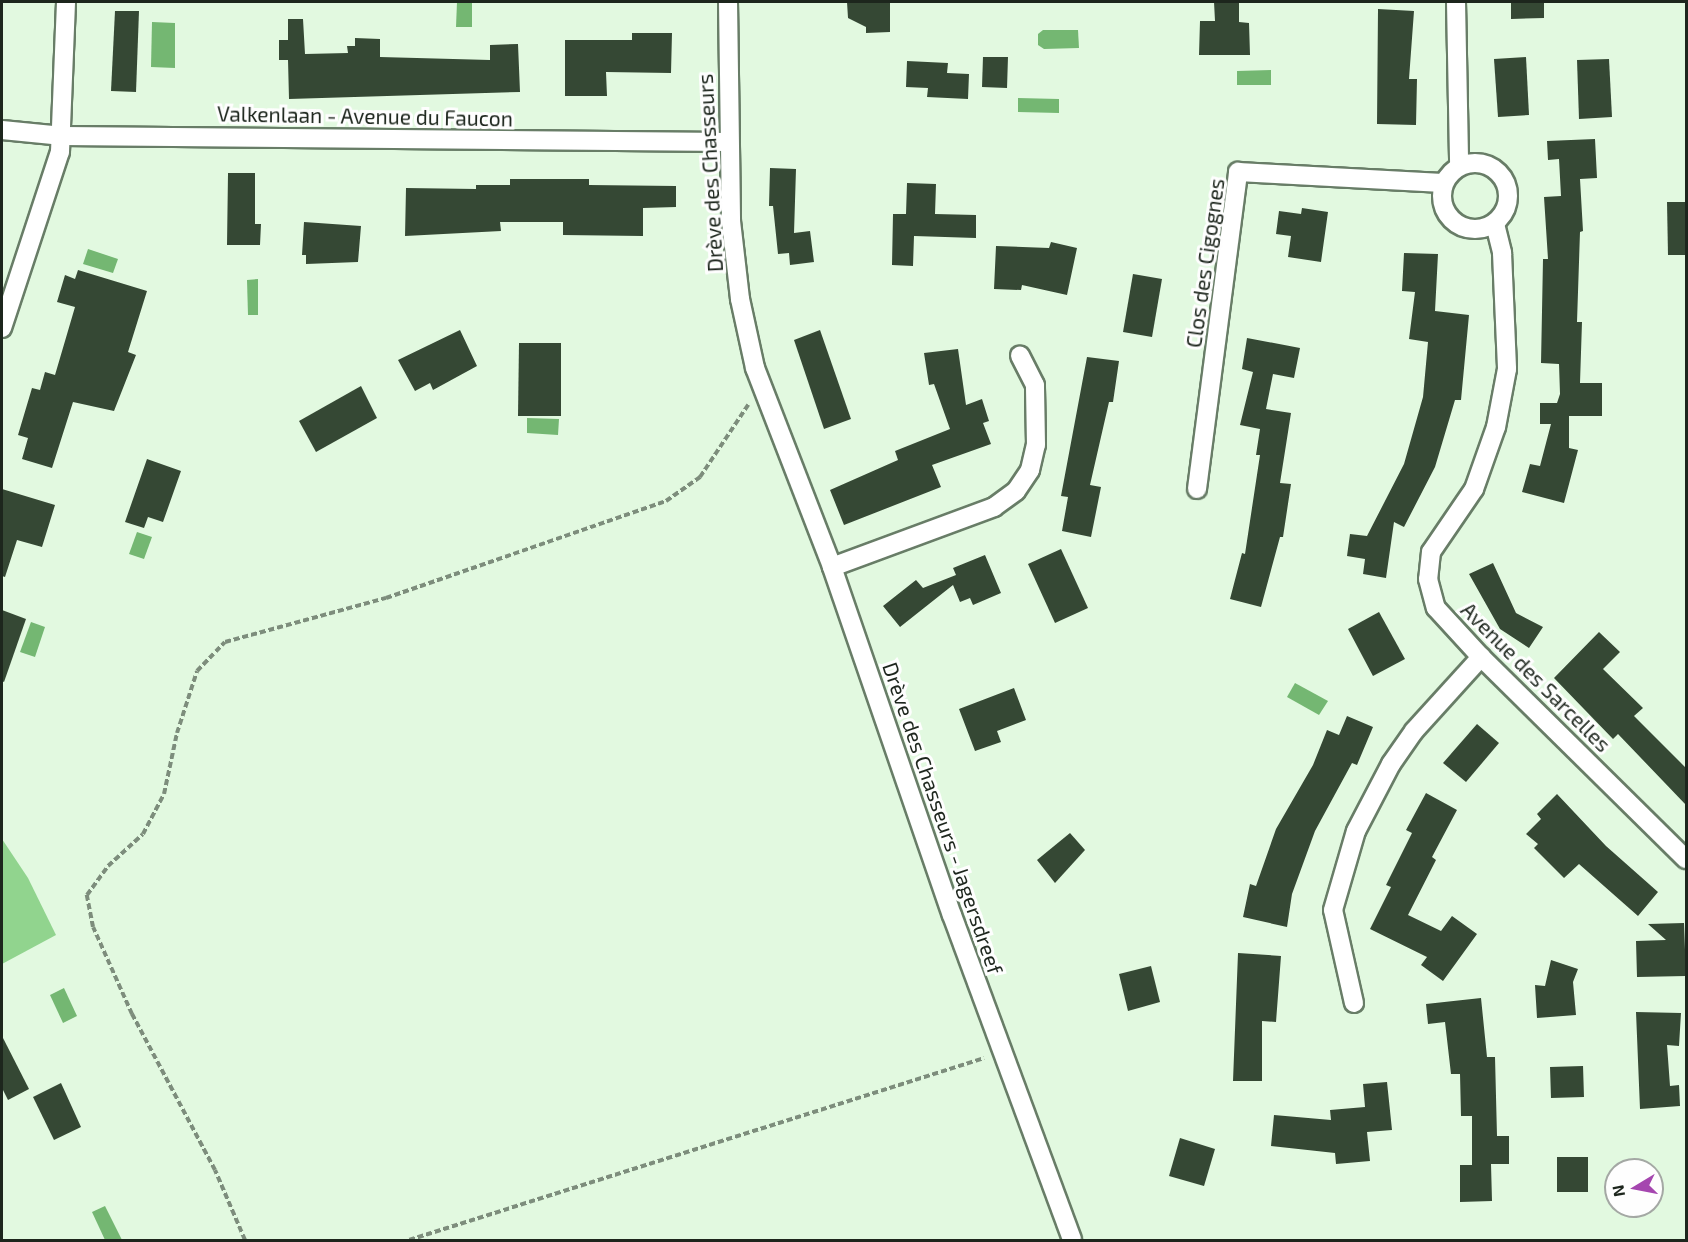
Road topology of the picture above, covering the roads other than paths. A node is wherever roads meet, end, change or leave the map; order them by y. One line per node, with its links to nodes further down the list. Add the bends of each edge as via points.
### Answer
1 (66, 2): 5 (street)
2 (728, 2): 6 (street, Drève des Chasseurs)
3 (1456, 2): 7 (street)
4 (2, 130): 5 (street, Valkenlaan - Avenue du Faucon)
5 (63, 136): 6 (street, Valkenlaan - Avenue du Faucon); 10 (street)
6 (728, 142): 12 (street, Drève des Chasseurs, via 734,253 747,333)
7 (1459, 165): 8 (street); 9 (street, via 1484,162 1500,172 1509,190 1505,212)
8 (1443, 183): 9 (street, via 1441,202 1449,219 1475,230); 13 (street, Clos des Cigognes, via 1238,172)
9 (1495, 224): 15 (street, Avenue des Sarcelles, via 1502,253 1507,369 1496,427 1474,489 1431,552 1428,579 1437,608)
10 (2, 328)
11 (1020, 356): 14 (street, via 1035,385 1036,446 1030,470 1016,491 994,507)
12 (771, 410): 14 (street, Drève des Chasseurs - Jagersdreef)
13 (1197, 489)
14 (832, 567): 18 (street, Drève des Chasseurs - Jagersdreef)
15 (1481, 657): 16 (street, Avenue des Sarcelles); 17 (street, via 1414,730 1391,764 1356,831 1333,909)
16 (1686, 859)
17 (1354, 1003)
18 (1072, 1240)

